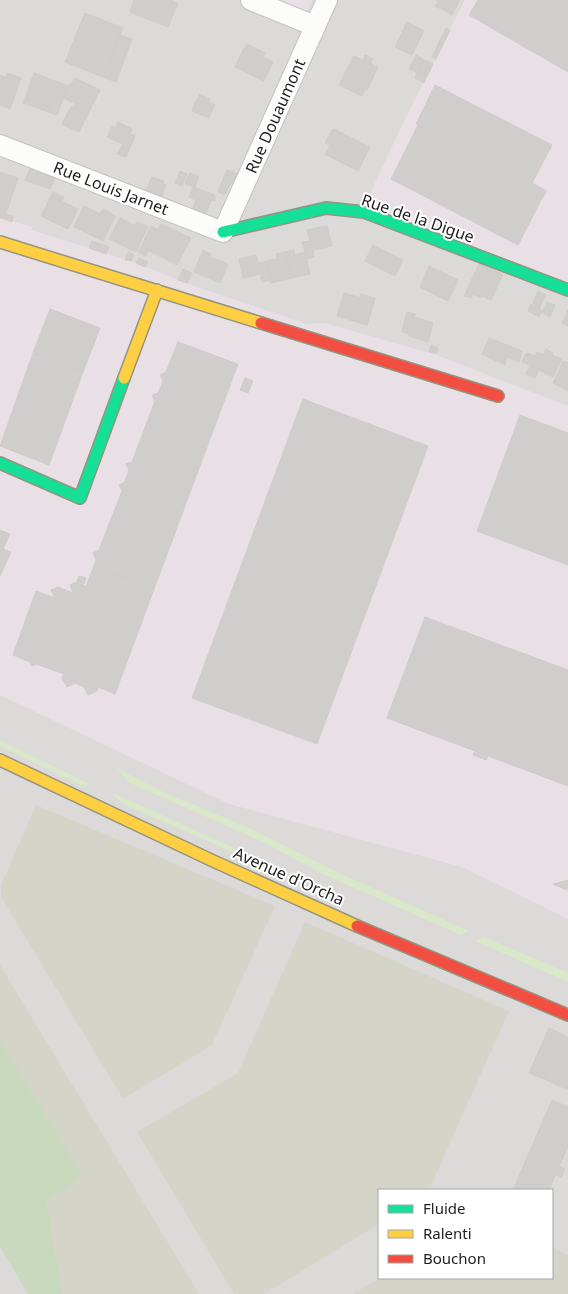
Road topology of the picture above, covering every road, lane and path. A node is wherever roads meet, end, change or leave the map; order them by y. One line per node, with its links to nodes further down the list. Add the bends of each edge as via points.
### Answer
1 (250, 0): 3 (street)
2 (327, 0): 3 (street, Rue Douaumont)
3 (315, 26): 5 (street, Rue Douaumont)
4 (0, 145): 5 (street, Rue Louis Jarnet)
5 (223, 232): 8 (street, Rue de la Digue, via 326,208 364,212)
6 (0, 242): 7 (street)
7 (156, 290): 9 (street); 10 (street, via 80,498)
8 (568, 290)
9 (498, 396)
10 (0, 463)
11 (0, 760): 12 (street, Avenue d'Orcha, via 296,898)
12 (568, 1015)

